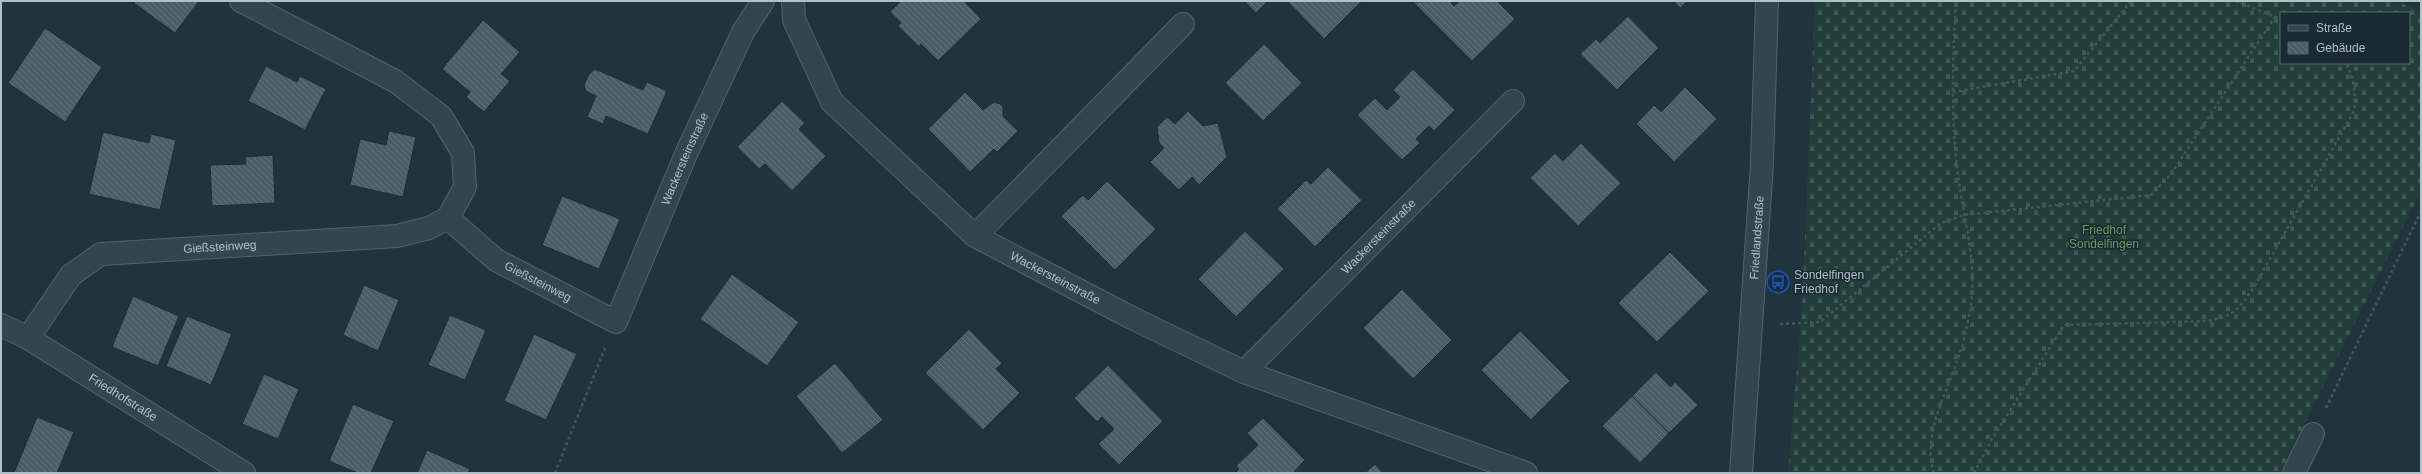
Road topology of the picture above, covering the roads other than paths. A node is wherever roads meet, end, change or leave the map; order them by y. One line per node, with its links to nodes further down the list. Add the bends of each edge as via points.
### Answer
1 (241, 1): 7 (street, via 395,81 441,116 463,153 465,187)
2 (763, 1): 9 (street, Wackersteinstraße, via 743,32 686,154)
3 (793, 1): 8 (street, Wackersteinstraße, via 794,20 832,102)
4 (1767, 1): 16 (street, Friedlandstraße, via 1762,163)
5 (1183, 24): 8 (street)
6 (1513, 101): 12 (street, Wackersteinstraße)
7 (448, 218): 9 (street, Gießsteinweg, via 496,260); 11 (street, Gießsteinweg, via 430,228 397,236 101,254 71,275)
8 (975, 236): 12 (street, Wackersteinstraße, via 1132,318)
9 (616, 322)
10 (1, 325): 11 (street, Friedhofstraße)
11 (28, 338): 14 (street, Friedhofstraße)
12 (1244, 372): 15 (street, Wackersteinstraße)
13 (2313, 434): 17 (street)
14 (244, 473)
15 (1526, 473)
16 (1742, 473)
17 (2294, 473)

